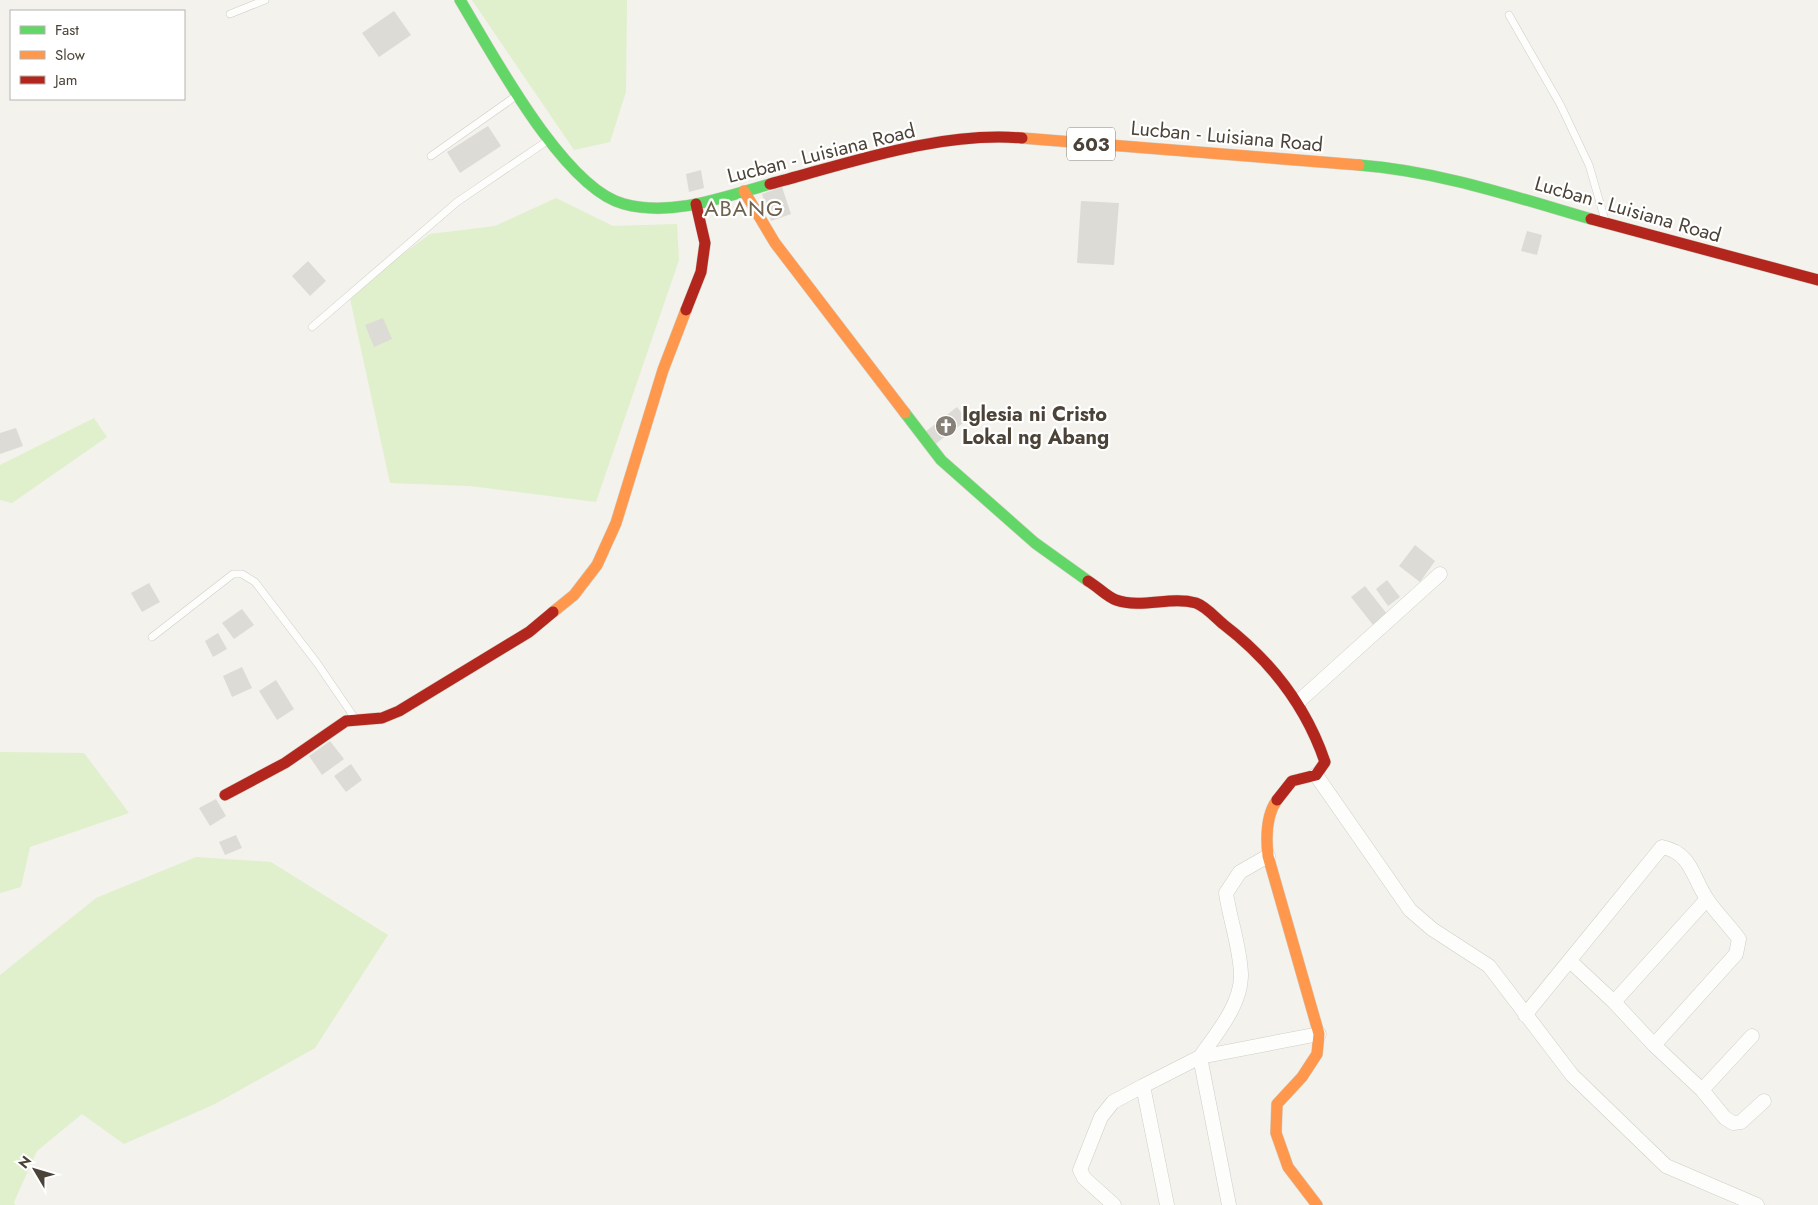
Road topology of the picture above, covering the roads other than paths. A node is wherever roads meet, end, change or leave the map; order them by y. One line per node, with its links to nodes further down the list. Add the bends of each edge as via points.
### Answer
1 (265, 0): 3 (lane)
2 (460, 0): 5 (street, Lucban - Luisiana Road / 603)
3 (230, 14)
4 (1509, 15): 10 (lane, via 1560,104 1588,164)
5 (518, 94): 6 (street, Lucban - Luisiana Road / 603); 7 (lane)
6 (549, 139): 9 (street, Lucban - Luisiana Road / 603, via 570,166 603,196 634,206 670,208); 12 (lane, via 457,202)
7 (431, 156)
8 (744, 190): 9 (street, Lucban - Luisiana Road / 603); 10 (street, Lucban - Luisiana Road / 603, via 943,142 1009,137 1384,167 1475,185); 15 (street, via 775,243 941,460 1034,543 1116,600 1148,603 1180,600 1198,604 1252,646)
9 (696, 204): 16 (street, via 705,243 701,272 663,370 616,523 597,565 574,595 529,632 400,712 382,718)
10 (1606, 223): 11 (street, Lucban - Luisiana Road / 603)
11 (1818, 280)
12 (312, 327)
13 (1440, 574): 15 (street)
14 (152, 637): 16 (lane, via 233,574 242,574 255,582)
15 (1298, 702): 17 (street, via 1325,762)
16 (356, 719): 18 (street, via 346,721 285,763)
17 (1316, 775): 19 (street, via 1292,781 1274,804 1266,834); 23 (street, via 1410,910 1432,929 1489,966)
18 (226, 795)
19 (1268, 856): 24 (street); 27 (street, via 1240,872 1226,894 1241,974 1239,989 1228,1017)
20 (1707, 899): 21 (street, via 1687,861 1674,850 1662,847); 22 (street); 26 (street, via 1739,939 1736,954)
21 (1570, 961): 22 (street); 23 (street)
22 (1614, 1002): 26 (street)
23 (1525, 1015): 35 (street, via 1572,1075 1666,1166)
24 (1319, 1034): 27 (street); 34 (street, via 1317,1054 1302,1077 1277,1104 1276,1118 1276,1133 1288,1167)
25 (1752, 1036): 29 (street)
26 (1654, 1045): 29 (street)
27 (1200, 1057): 28 (street); 33 (street)
28 (1143, 1086): 31 (street, via 1112,1102 1101,1117 1080,1170 1084,1178); 32 (street)
29 (1702, 1090): 30 (street, via 1733,1123 1741,1122)
30 (1764, 1100)
31 (1114, 1205)
32 (1167, 1205)
33 (1229, 1205)
34 (1317, 1205)
35 (1757, 1205)

